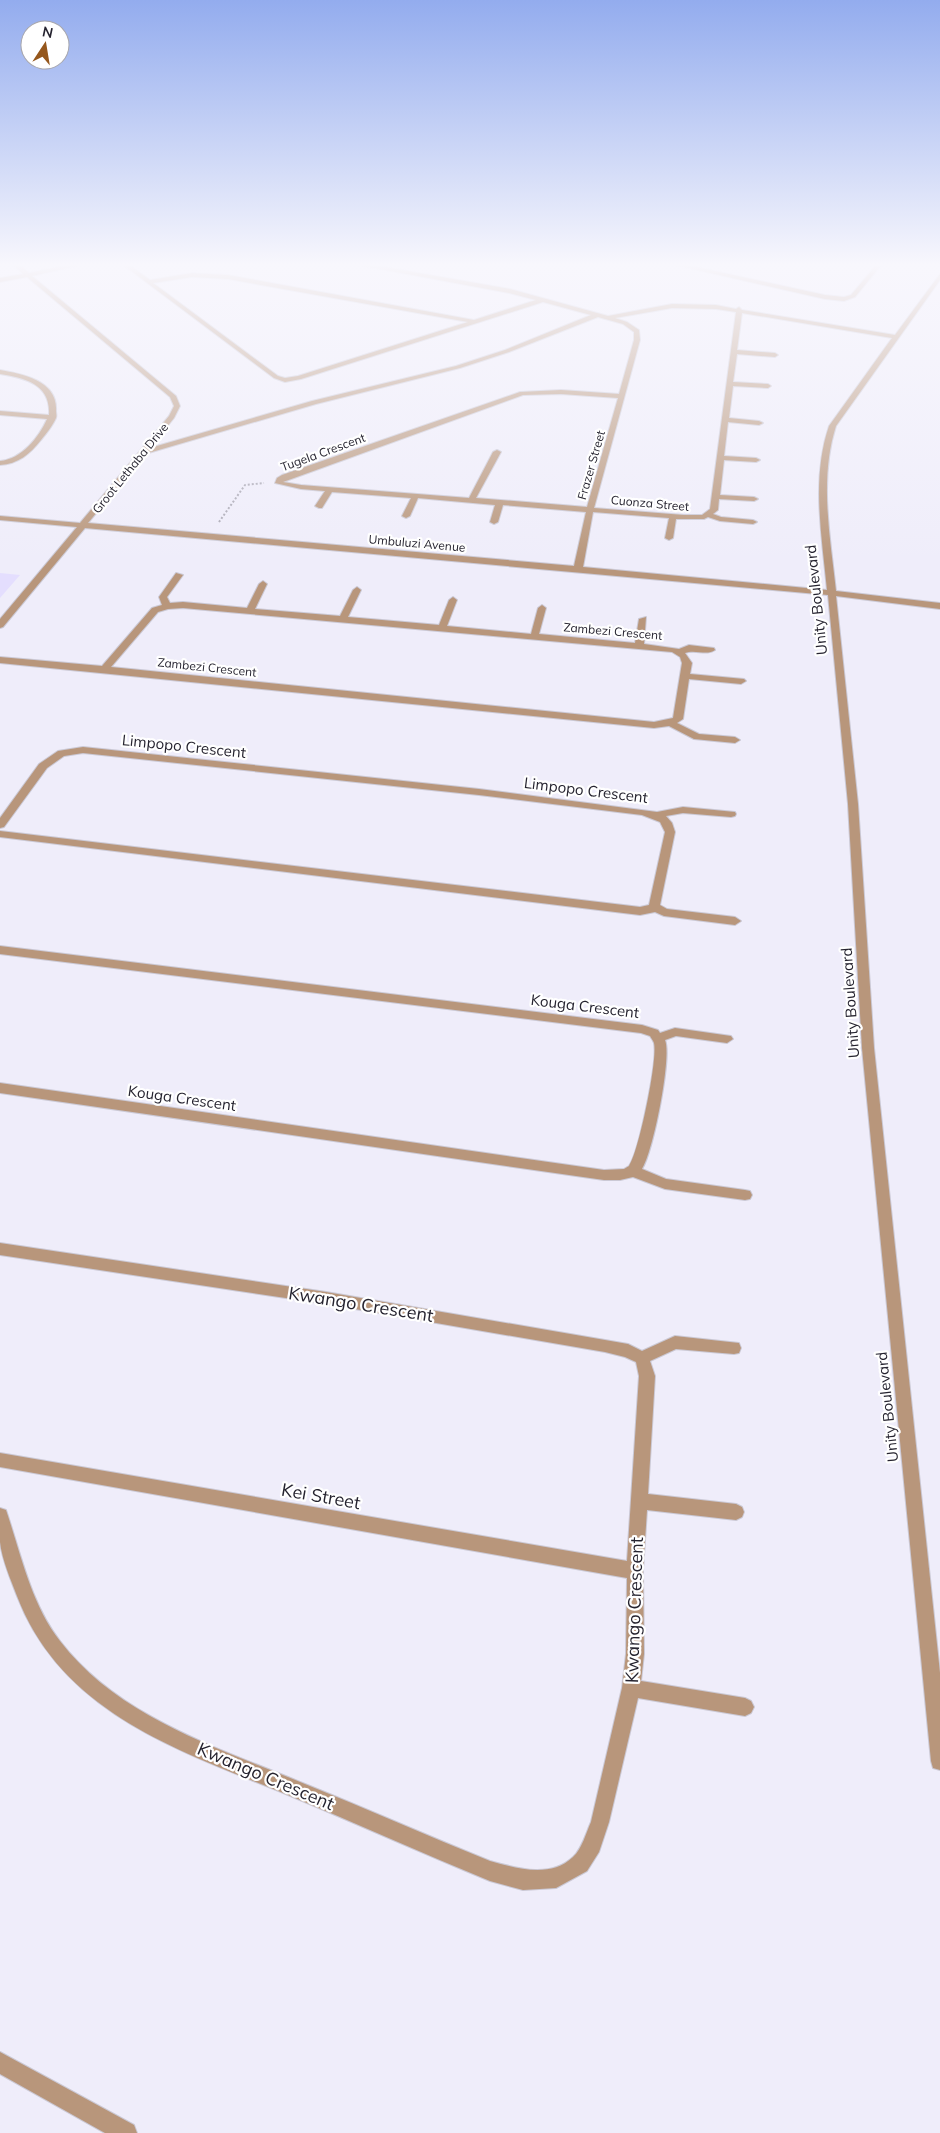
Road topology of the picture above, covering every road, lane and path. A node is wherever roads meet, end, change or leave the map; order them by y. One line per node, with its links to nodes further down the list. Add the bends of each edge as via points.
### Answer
1 (134, 364): 17 (street, Groot Lethaba Drive, via 173,396 177,406)
2 (258, 364): 3 (street, via 285,380)
3 (344, 364)
4 (468, 364): 17 (street, via 308,404)
5 (630, 364): 11 (street, Frazer Street)
6 (733, 364): 9 (street, Cuonza Street)
7 (877, 364): 43 (street, Unity Boulevard, via 833,426 825,450 822,472 824,517)
8 (0, 372): 13 (street, via 22,375 44,388 54,404)
9 (730, 384): 10 (street); 14 (street, Cuonza Street)
10 (768, 386)
11 (622, 396): 21 (street, Tugela Crescent, via 522,393 285,477); 29 (street, Frazer Street)
12 (0, 413): 13 (street)
13 (53, 417): 20 (street, via 28,452 12,462)
14 (726, 420): 15 (street); 18 (street, Cuonza Street)
15 (759, 423)
16 (497, 452): 25 (street)
17 (142, 453): 36 (street, Groot Lethaba Drive)
18 (721, 458): 19 (street); 24 (street, Cuonza Street)
19 (756, 460)
20 (0, 463)
21 (279, 482): 22 (street, Tugela Crescent); 37 (path, via 245,485)
22 (330, 489): 23 (street, Tugela Crescent); 28 (street)
23 (416, 495): 25 (street, Tugela Crescent); 31 (street)
24 (716, 497): 26 (street); 30 (street, Cuonza Street, via 714,510)
25 (472, 499): 27 (street, Tugela Crescent)
26 (754, 499)
27 (500, 502): 29 (street, Tugela Crescent); 34 (street)
28 (319, 506)
29 (590, 509): 32 (street, Cuonza Street); 39 (street, Frazer Street)
30 (709, 514): 32 (street, Cuonza Street); 35 (street, via 720,519)
31 (406, 516)
32 (673, 516): 38 (street)
33 (0, 518): 36 (street, Umbuluzi Avenue)
34 (494, 522)
35 (753, 522)
36 (83, 526): 37 (street, Umbuluzi Avenue); 51 (street, Groot Lethaba Drive)
37 (209, 537): 39 (street, Umbuluzi Avenue)
38 (669, 538)
39 (578, 568): 43 (street, Umbuluzi Avenue)
40 (179, 575): 45 (street, via 163,597)
41 (263, 584): 48 (street)
42 (357, 590): 49 (street)
43 (832, 592): 46 (street, Umbuluzi Avenue); 85 (street, Unity Boulevard, via 853,804 870,1067)
44 (453, 600): 52 (street)
45 (167, 606): 48 (street, Zambezi Crescent, via 183,604); 58 (street, Zambezi Crescent, via 155,610)
46 (940, 606)
47 (542, 608): 53 (street)
48 (250, 610): 49 (street, Zambezi Crescent)
49 (342, 619): 52 (street, Zambezi Crescent)
50 (643, 619): 54 (street)
51 (0, 625)
52 (442, 628): 53 (street, Zambezi Crescent)
53 (534, 636): 54 (street, Zambezi Crescent)
54 (639, 646): 56 (street, Zambezi Crescent)
55 (711, 650): 56 (street, via 689,648)
56 (679, 652): 59 (street, Zambezi Crescent, via 686,659)
57 (0, 660): 58 (street, Zambezi Crescent)
58 (104, 669): 61 (street, Zambezi Crescent, via 643,724)
59 (685, 676): 60 (street); 61 (street, Zambezi Crescent, via 678,719)
60 (741, 681)
61 (670, 723): 62 (street, via 697,737)
62 (735, 740)
63 (731, 814): 64 (street, via 683,810)
64 (657, 815): 65 (street, Limpopo Crescent, via 479,792 83,750 61,753 43,766); 67 (street, Limpopo Crescent, via 670,826 670,832)
65 (0, 825)
66 (0, 834): 67 (street, via 640,911)
67 (654, 906): 68 (street, via 664,912)
68 (735, 921)
69 (0, 950): 70 (street, Kouga Crescent, via 642,1029)
70 (658, 1038): 71 (street, via 675,1032); 73 (street, via 660,1048 646,1143)
71 (727, 1039)
72 (0, 1088): 73 (street, Kouga Crescent, via 604,1175)
73 (634, 1171): 74 (street, via 665,1184)
74 (745, 1195)
75 (0, 1249): 77 (street, Kwango Crescent, via 326,1298 628,1351)
76 (734, 1348): 77 (street, via 675,1342)
77 (642, 1358): 79 (street, Kwango Crescent, via 647,1376)
78 (0, 1460): 82 (street, Kei Street)
79 (638, 1501): 80 (street); 82 (street, Kwango Crescent)
80 (736, 1512)
81 (0, 1516): 83 (street, Kwango Crescent, via 30,1607 53,1648 85,1682 139,1720 490,1871 523,1880 556,1878 580,1864 592,1845)
82 (635, 1571): 83 (street, Kwango Crescent, via 636,1628)
83 (631, 1688): 84 (street)
84 (744, 1707)
85 (940, 1761)
86 (0, 2062): 87 (street)
87 (126, 2133)

